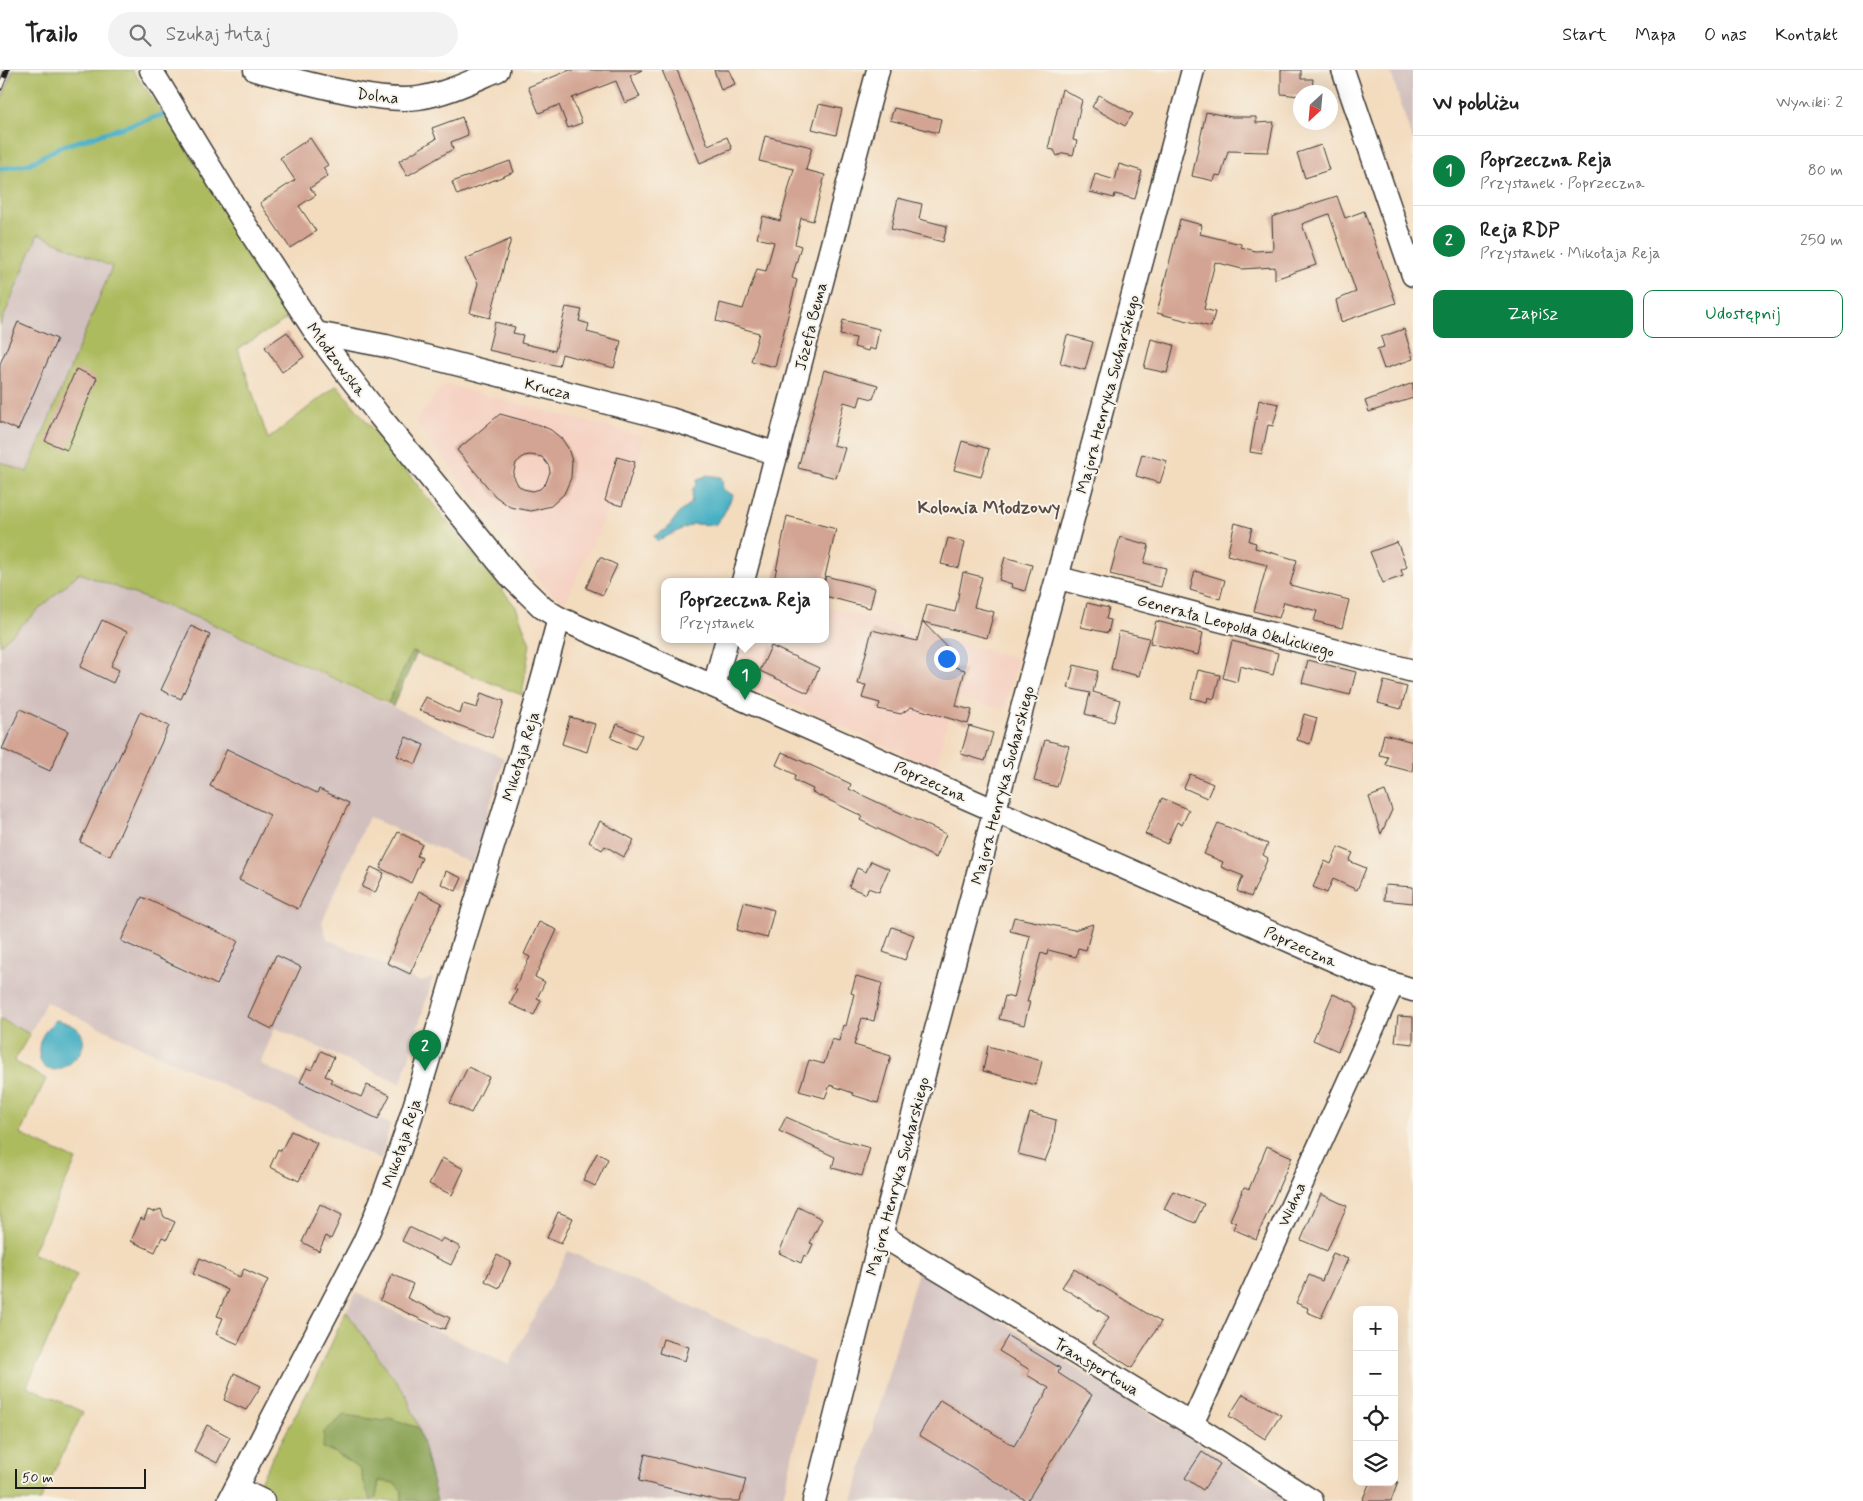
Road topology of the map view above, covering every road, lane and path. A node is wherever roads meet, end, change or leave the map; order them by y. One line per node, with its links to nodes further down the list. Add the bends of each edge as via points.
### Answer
1 (151, 70): 8 (street, Młodzowska)
2 (255, 70): 3 (street, Dolna, via 362,94 402,99 426,96)
3 (498, 70)
4 (878, 70): 9 (street, Józefa Bema)
5 (1193, 70): 11 (street, Majora Henryka Sucharskiego)
6 (1343, 70): 7 (street)
7 (1413, 275)
8 (316, 333): 9 (street, Krucza, via 386,346 670,419); 12 (street, Młodzowska, via 511,577 543,608)
9 (777, 454): 10 (street, Józefa Bema)
10 (744, 578)
11 (1059, 578): 14 (street, Generała Leopolda Okulickiego); 16 (street, Majora Henryka Sucharskiego)
12 (559, 618): 15 (street, Poprzeczna); 20 (street, Mikołaja Reja, via 420,1087 382,1201 364,1242)
13 (726, 643): 15 (street)
14 (1413, 671)
15 (714, 686): 16 (street, Poprzeczna)
16 (995, 810): 17 (street, Poprzeczna, via 1369,976); 18 (street, Majora Henryka Sucharskiego)
17 (1403, 987): 19 (street, Widna)
18 (881, 1235): 19 (street, Transportowa); 22 (street, Majora Henryka Sucharskiego)
19 (1192, 1424): 23 (street, Transportowa)
20 (233, 1494): 21 (street)
21 (262, 1501)
22 (814, 1501)
23 (1312, 1501)

